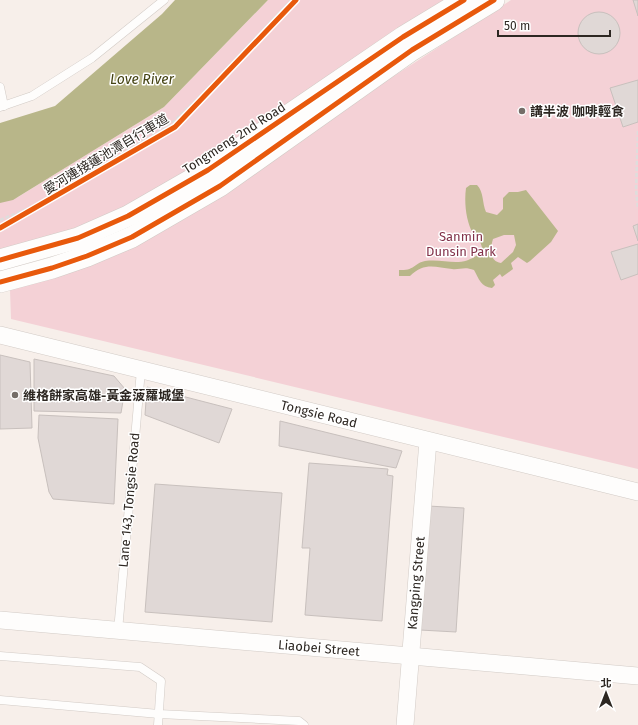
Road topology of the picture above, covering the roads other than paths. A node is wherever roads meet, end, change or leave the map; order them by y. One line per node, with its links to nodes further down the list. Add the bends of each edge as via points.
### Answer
1 (164, 0): 5 (lane, via 92,58 32,96)
2 (464, 0): 6 (street, Tongmeng 2nd Road, via 403,37 208,170 128,216 78,238)
3 (494, 0): 7 (street, via 412,50 220,186 138,233 87,256 38,273)
4 (0, 87): 5 (lane)
5 (2, 107)
6 (0, 260)
7 (0, 282)
8 (0, 335): 9 (street, Tongsie Road)
9 (141, 370): 10 (street, Tongsie Road); 13 (lane, Lane 143, Tongsie Road)
10 (428, 441): 11 (street, Tongsie Road); 15 (street, Kangping Street)
11 (638, 492)
12 (0, 620): 13 (street, Liaobei Street)
13 (118, 631): 15 (street, Liaobei Street)
14 (0, 656): 18 (lane, via 140,668 161,681)
15 (410, 656): 16 (street, Liaobei Street); 21 (street, Kangping Street)
16 (638, 676)
17 (0, 700): 18 (lane)
18 (158, 714): 19 (lane); 20 (lane, via 299,721)
19 (158, 725)
20 (304, 725)
21 (405, 725)

